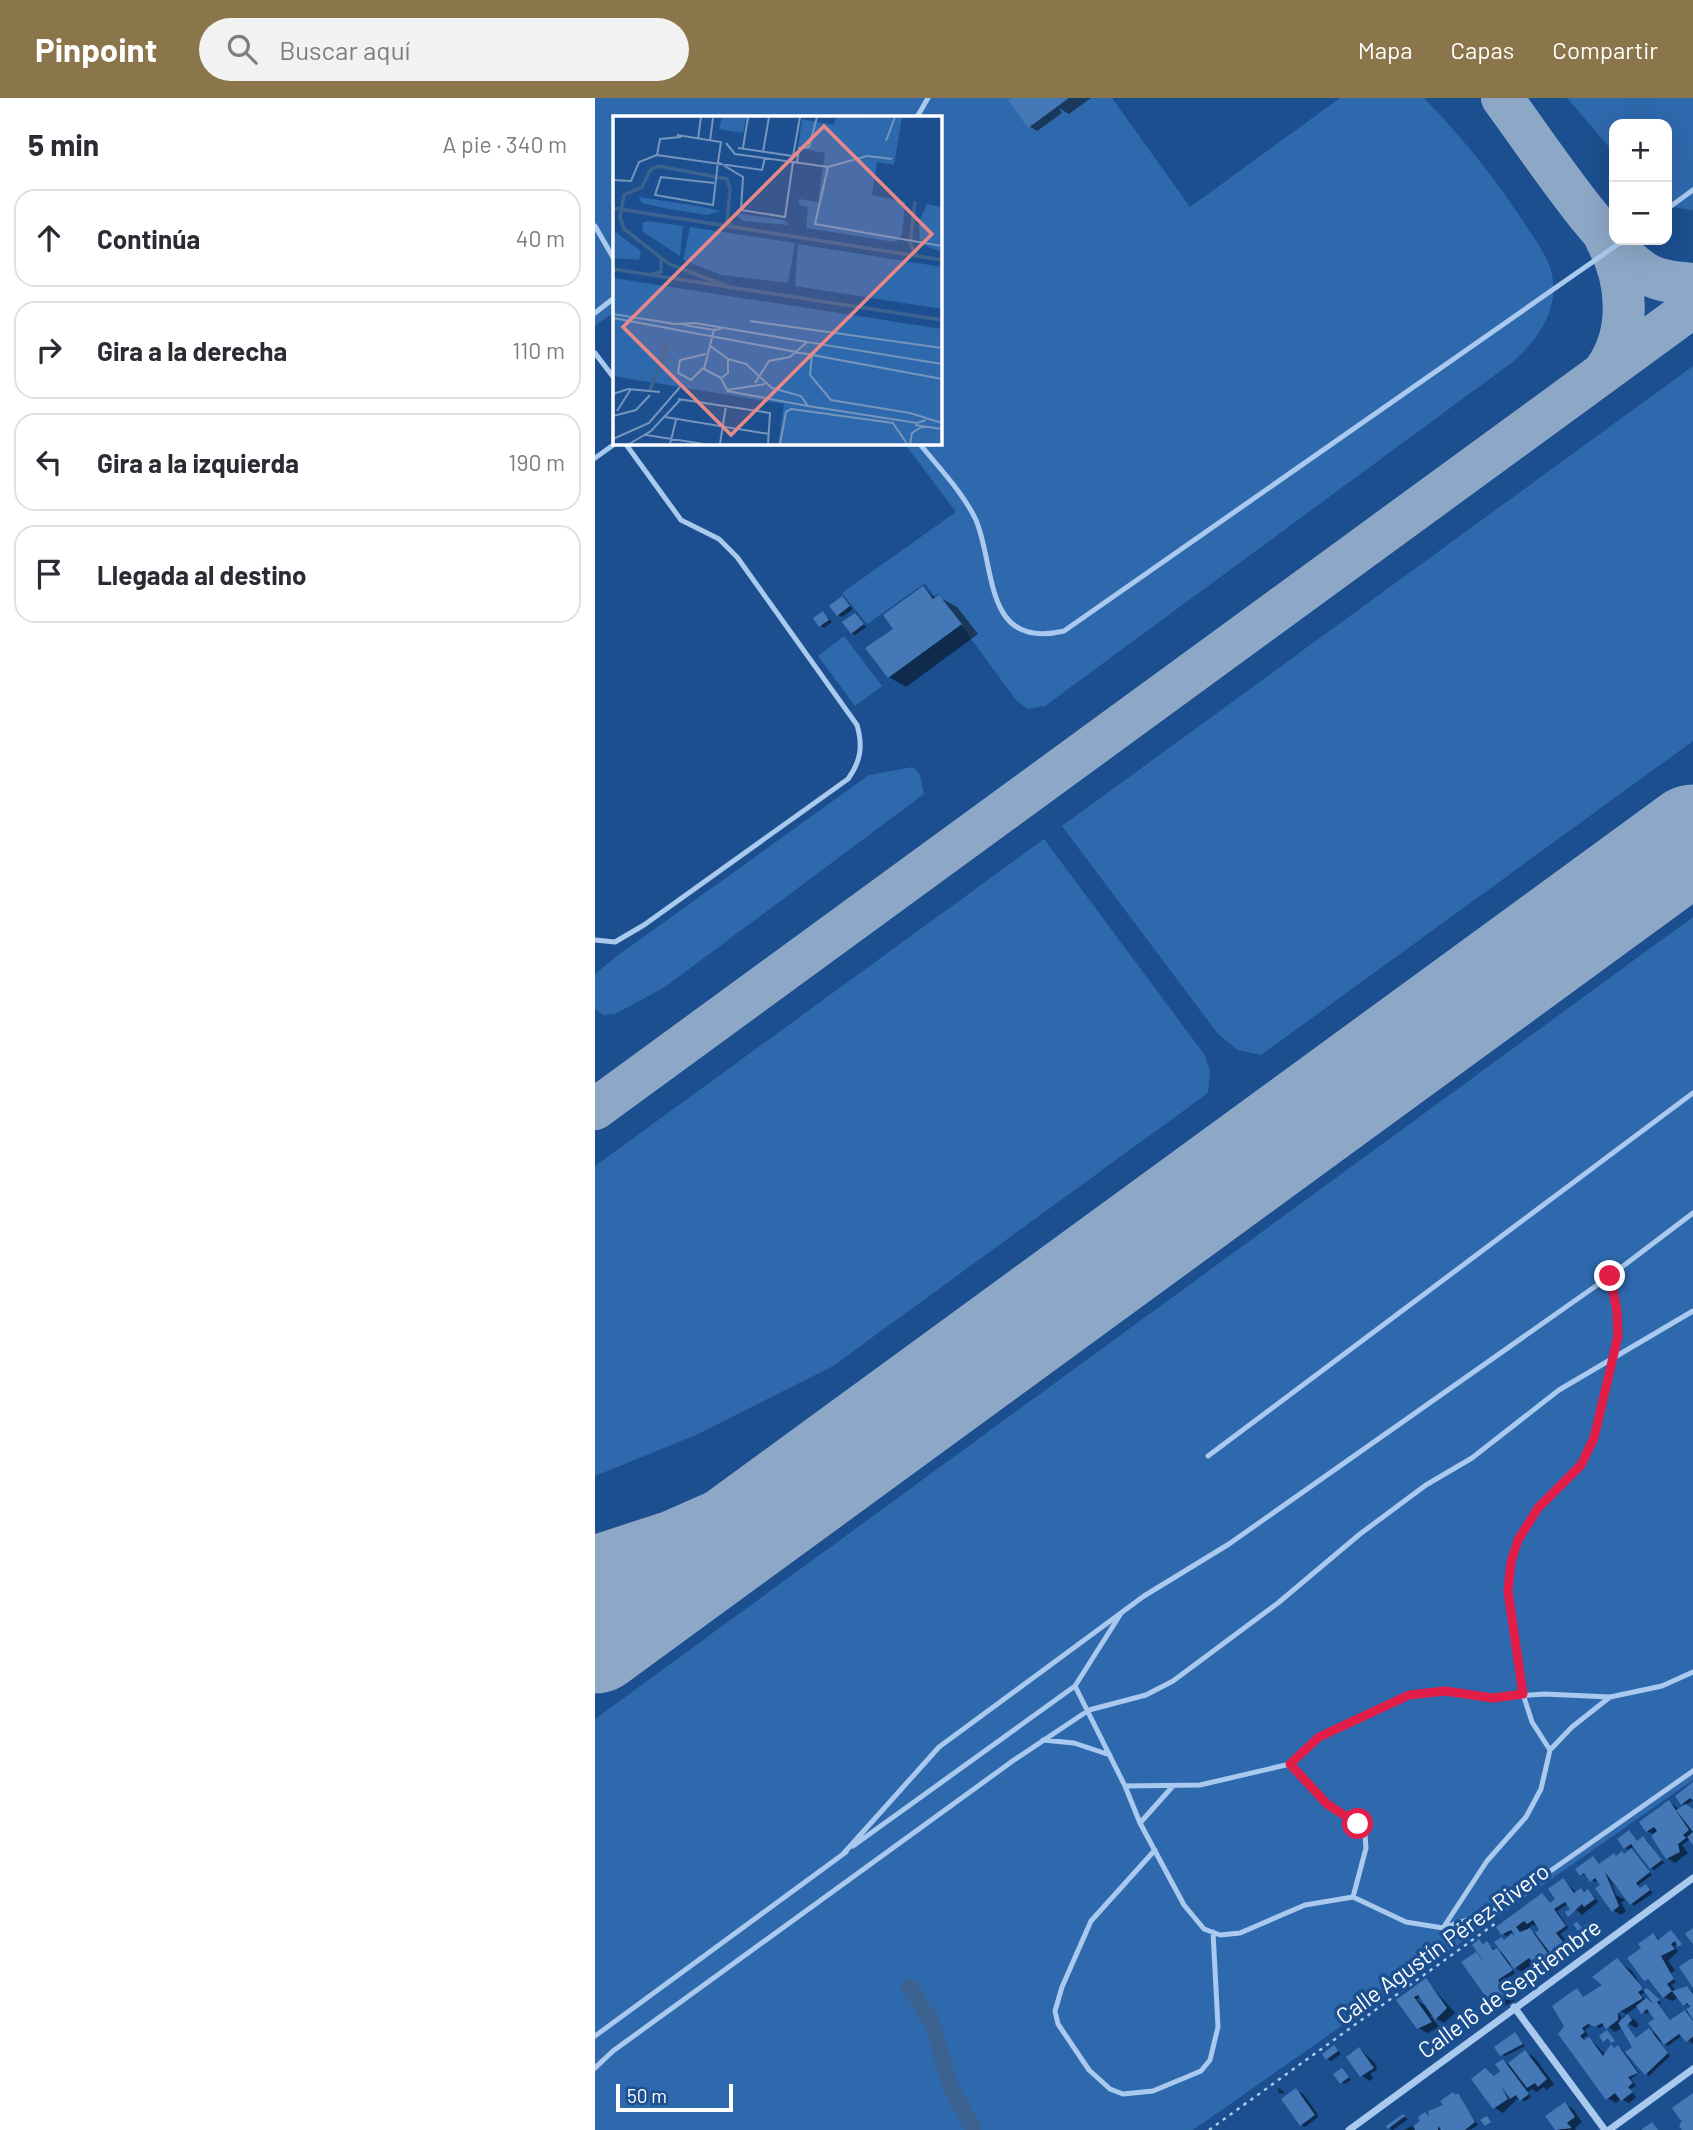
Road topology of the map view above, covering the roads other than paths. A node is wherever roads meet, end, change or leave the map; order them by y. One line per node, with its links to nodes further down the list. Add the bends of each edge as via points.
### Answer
1 (928, 98): 2 (lane)
2 (918, 116)
3 (1693, 190): 4 (lane)
4 (1672, 205)
5 (595, 226): 7 (lane)
6 (1617, 245): 14 (lane, via 1064,631 1047,635 1023,632 1006,617 990,588 977,523 964,496)
7 (613, 257)
8 (613, 299): 9 (lane)
9 (595, 313)
10 (595, 352): 11 (lane)
11 (613, 377)
12 (615, 444): 15 (lane)
13 (626, 444): 16 (lane, via 681,520 719,539 737,557 857,724 861,756 848,779 636,930 615,942)
14 (920, 444)
15 (595, 458)
16 (595, 940)
17 (1693, 1093): 22 (lane)
18 (1693, 1213): 19 (lane)
19 (1610, 1276): 21 (lane, via 1618,1336); 23 (lane, via 1229,1544)
20 (1692, 1313): 21 (lane)
21 (1612, 1358): 26 (lane, via 1594,1438 1581,1465 1538,1508 1518,1540 1511,1562 1508,1591); 28 (lane, via 1559,1390 1472,1458 1415,1493 1173,1681 1146,1695)
22 (1208, 1456)
23 (1122, 1612): 25 (lane); 38 (lane, via 939,1747)
24 (1693, 1672): 27 (lane, via 1662,1686)
25 (1075, 1686): 28 (lane); 38 (lane)
26 (1523, 1694): 27 (lane); 30 (lane, via 1532,1722); 32 (lane, via 1493,1698 1445,1691 1409,1695 1319,1737)
27 (1610, 1697): 30 (lane)
28 (1089, 1710): 29 (lane); 31 (lane)
29 (1043, 1740): 31 (lane, via 1074,1743); 45 (lane)
30 (1550, 1750): 41 (lane, via 1541,1789 1526,1817 1487,1861)
31 (1110, 1755): 34 (lane)
32 (1290, 1764): 35 (lane, via 1200,1785); 40 (lane, via 1327,1804 1348,1816 1365,1835)
33 (1693, 1771): 41 (lane, via 1492,1912)
34 (1125, 1786): 35 (lane); 36 (lane)
35 (1173, 1786): 36 (lane)
36 (1140, 1824): 37 (lane)
37 (1155, 1850): 42 (lane, via 1184,1905); 42 (lane, via 1091,1921 1055,2011 1058,2024 1089,2070 1110,2089 1123,2094 1153,2091 1201,2071 1210,2060 1218,2027)
38 (844, 1853): 44 (lane)
39 (1693, 1878): 43 (street, Calle16 de Septiembre)
40 (1353, 1898): 41 (lane, via 1406,1922); 42 (lane, via 1305,1905 1240,1933)
41 (1443, 1928)
42 (1213, 1933)
43 (1514, 2007): 47 (street, Calle16 de Septiembre); 48 (street)
44 (595, 2036)
45 (595, 2068)
46 (1693, 2069): 48 (street)
47 (1349, 2130)
48 (1607, 2130)

